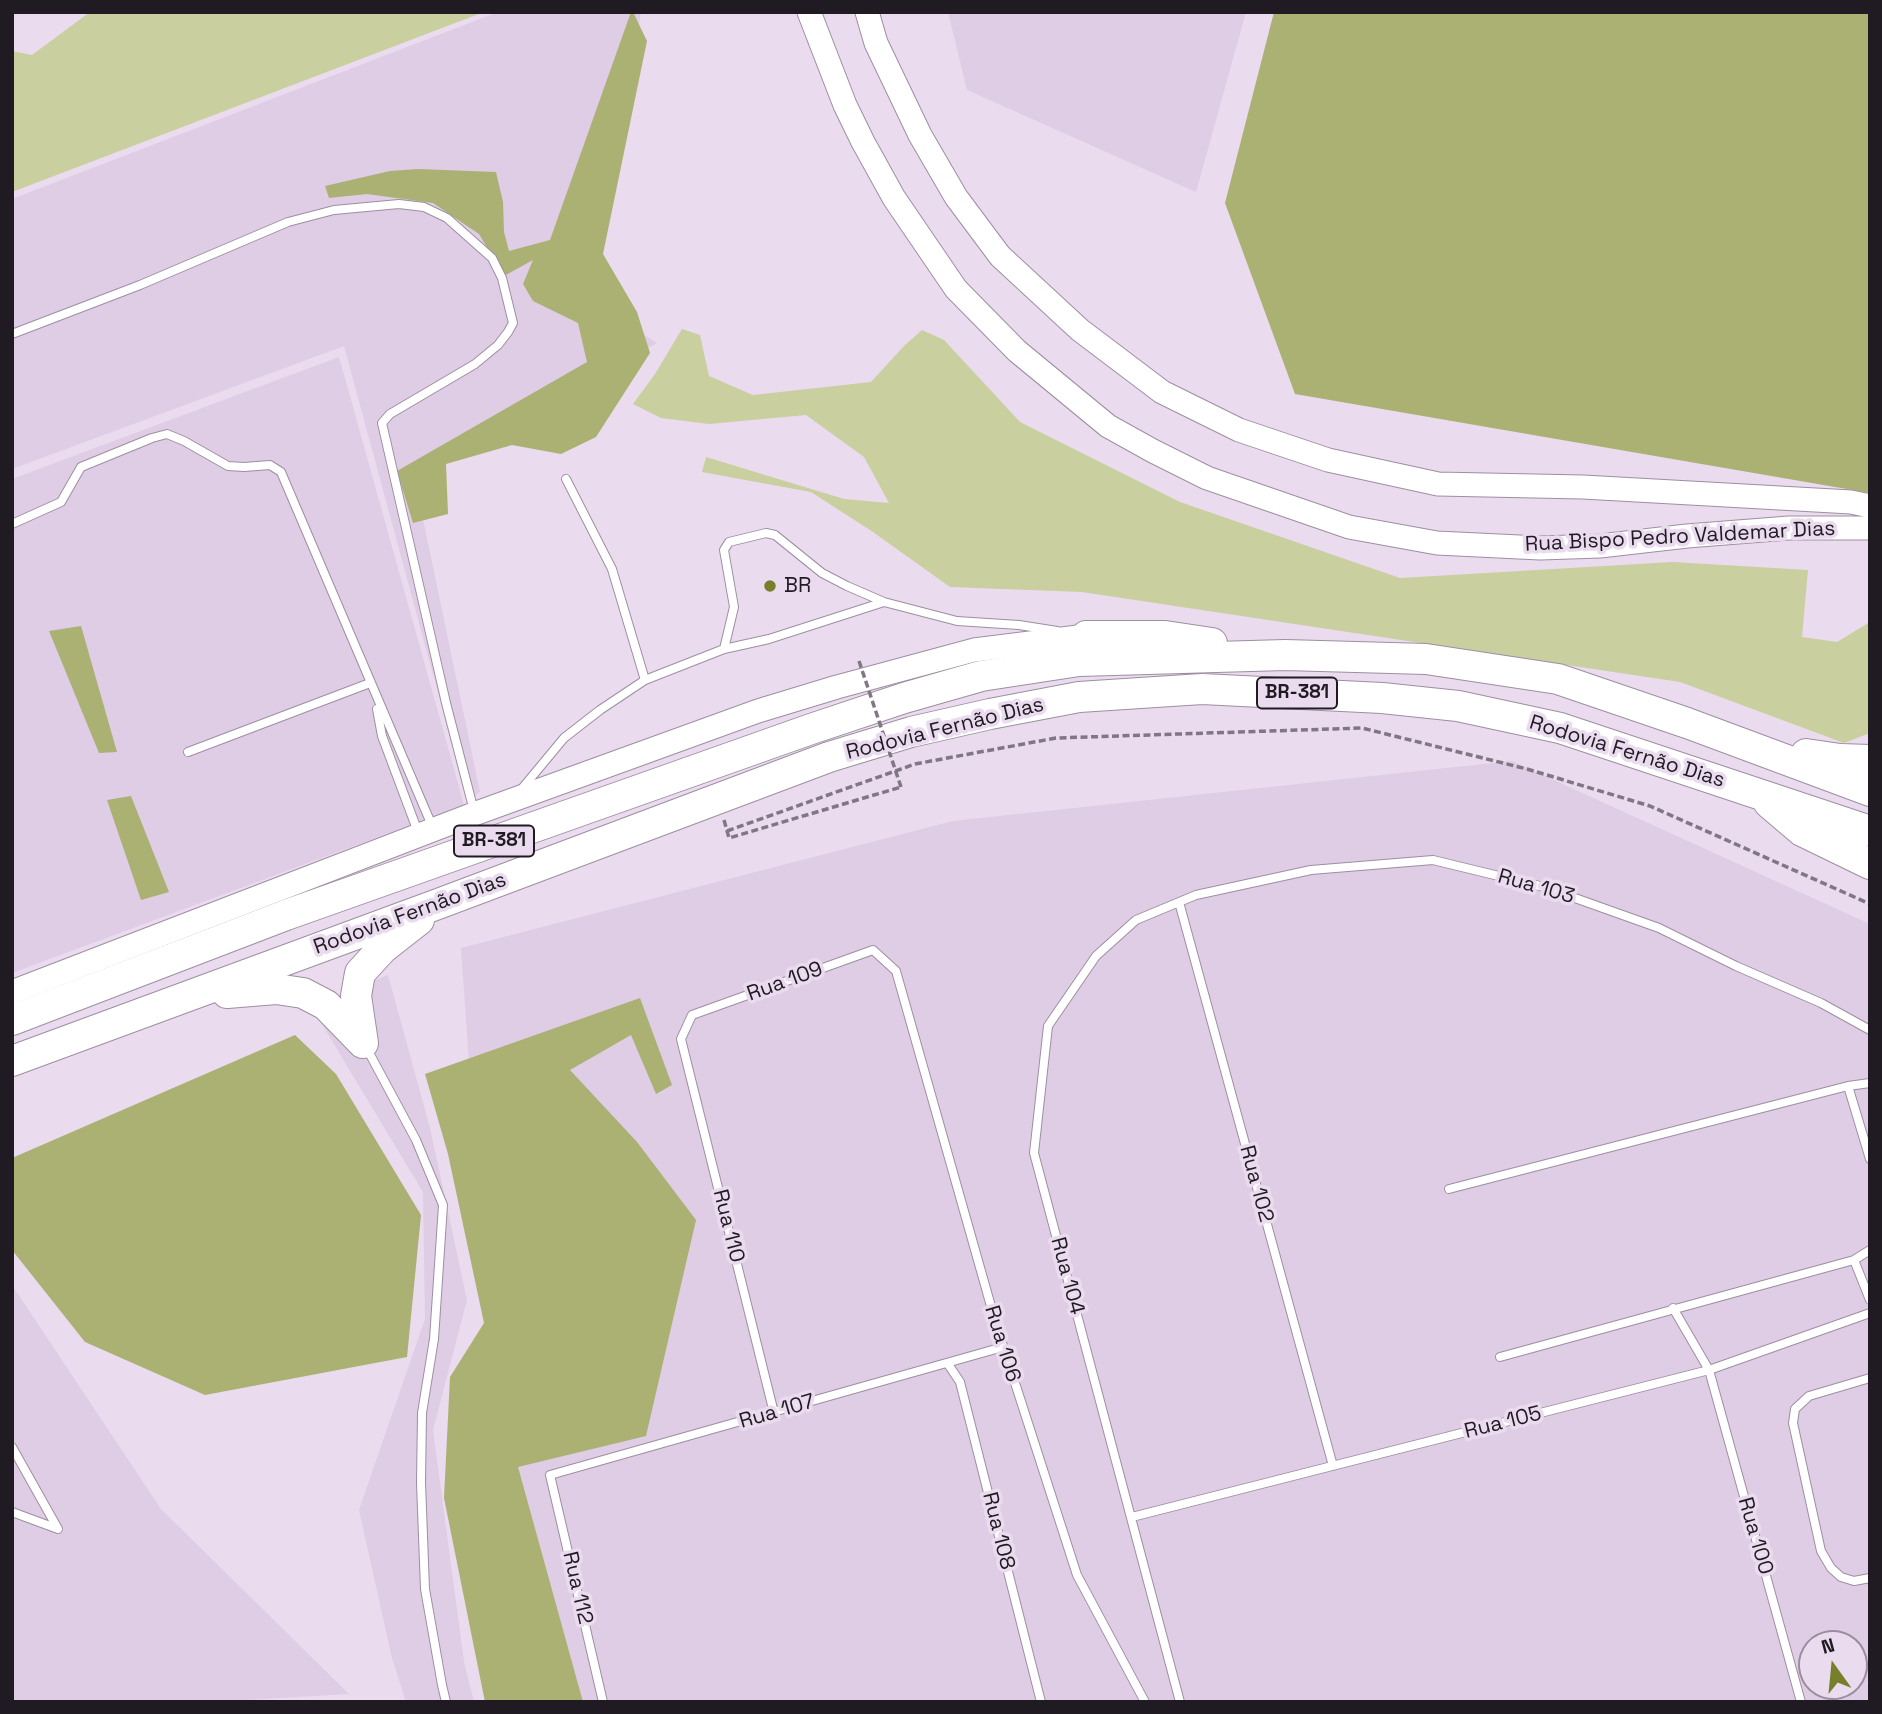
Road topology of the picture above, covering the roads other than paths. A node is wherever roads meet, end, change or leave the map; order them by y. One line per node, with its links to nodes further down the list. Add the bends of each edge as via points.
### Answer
1 (809, 12): 7 (main road, Rua Bispo Pedro Valdemar Dias, via 863,142 894,198 956,289 1017,351 1108,426 1207,478 1349,527 1437,543 1600,546 1789,528)
2 (867, 12): 5 (main road, Rua Bispo Pedro Valdemar Dias, via 876,43 920,135 956,197 1000,256 1080,330 1162,391 1239,430 1328,460 1438,484 1583,487)
3 (12, 334): 21 (lane, via 288,222 334,210 424,206 447,218 492,258 513,323 509,332 475,364 382,423)
4 (566, 479): 12 (lane, via 612,569)
5 (1870, 506)
6 (12, 524): 13 (lane, via 61,502 81,467 167,434 228,466 270,465 281,472)
7 (1870, 528)
8 (884, 602): 9 (lane, via 957,621); 10 (lane); 10 (lane, via 822,573 775,535 729,542 724,550 734,607)
9 (1086, 636): 11 (highway, BR-381, via 1165,636); 20 (main road, BR-381, via 974,650 837,687)
10 (724, 649): 12 (lane)
11 (1285, 655): 15 (highway, Rodovia Fernão Dias / BR-381, via 1426,659 1558,679); 30 (highway, Rodovia Fernão Dias / BR-381, via 1079,661 981,676 917,694 286,915)
12 (645, 680): 20 (lane, via 564,738)
13 (370, 683): 14 (lane); 16 (lane)
14 (374, 694): 23 (lane); 23 (lane, via 382,736)
15 (1753, 747): 17 (highway, BR-381); 18 (highway, Rodovia Fernão Dias / BR-381)
16 (188, 752)
17 (1870, 760)
18 (1870, 791)
19 (1758, 793): 22 (highway, Rodovia Fernão Dias / BR-381); 24 (highway, BR-381, via 1802,831); 26 (highway, Rodovia Fernão Dias / BR-381, via 1560,727 1458,706 1202,689 1079,698 911,732 830,757)
20 (513, 800): 21 (main road, BR-381)
21 (474, 814): 23 (main road, BR-381)
22 (1870, 831)
23 (426, 832): 28 (main road, BR-381)
24 (1870, 864)
25 (1179, 902): 31 (lane, Rua 103, via 1311,870 1433,860 1544,887 1659,928); 51 (lane, Rua 102); 54 (lane, Rua 104, via 1136,920 1096,956 1048,1026 1034,1153)
26 (438, 904): 29 (highway, Rodovia Fernão Dias / BR-381); 33 (highway, via 360,973 356,996)
27 (896, 971): 32 (lane, Rua 109, via 873,950 692,1015); 44 (lane, Rua 106)
28 (12, 992)
29 (188, 996): 33 (highway, BR-381, via 276,989 303,993 326,1004); 34 (highway, Rodovia Fernão Dias / BR-381)
30 (12, 1020)
31 (1870, 1030)
32 (681, 1040): 49 (lane, Rua 110)
33 (363, 1043): 56 (lane, via 416,1140 443,1205 434,1339 422,1413 421,1483 425,1589)
34 (12, 1061)
35 (1870, 1083): 36 (lane)
36 (1848, 1086): 37 (lane); 38 (lane)
37 (1870, 1159)
38 (1449, 1189)
39 (1870, 1250): 40 (lane)
40 (1854, 1260): 41 (lane); 42 (lane)
41 (1870, 1300)
42 (1673, 1308): 45 (lane); 47 (lane, Rua 100)
43 (1870, 1313): 47 (lane, Rua 105)
44 (1003, 1347): 46 (lane, Rua 107); 59 (lane, Rua 106, via 1077,1575)
45 (1500, 1357)
46 (948, 1364): 49 (lane, Rua 107); 58 (lane, Rua 108, via 960,1382)
47 (1709, 1370): 51 (lane, Rua 105); 61 (lane, Rua 100)
48 (1870, 1378): 55 (lane, via 1809,1396 1795,1409 1793,1423 1821,1551 1841,1577 1854,1581)
49 (774, 1413): 52 (lane, Rua 107)
50 (12, 1447): 53 (lane, via 58,1529)
51 (1333, 1466): 54 (lane, Rua 105)
52 (551, 1475): 57 (lane, Rua 112)
53 (12, 1512)
54 (1132, 1517): 60 (lane, Rua 104)
55 (1870, 1578)
56 (446, 1702)
57 (603, 1702)
58 (1041, 1702)
59 (1146, 1702)
60 (1180, 1702)
61 (1801, 1702)

